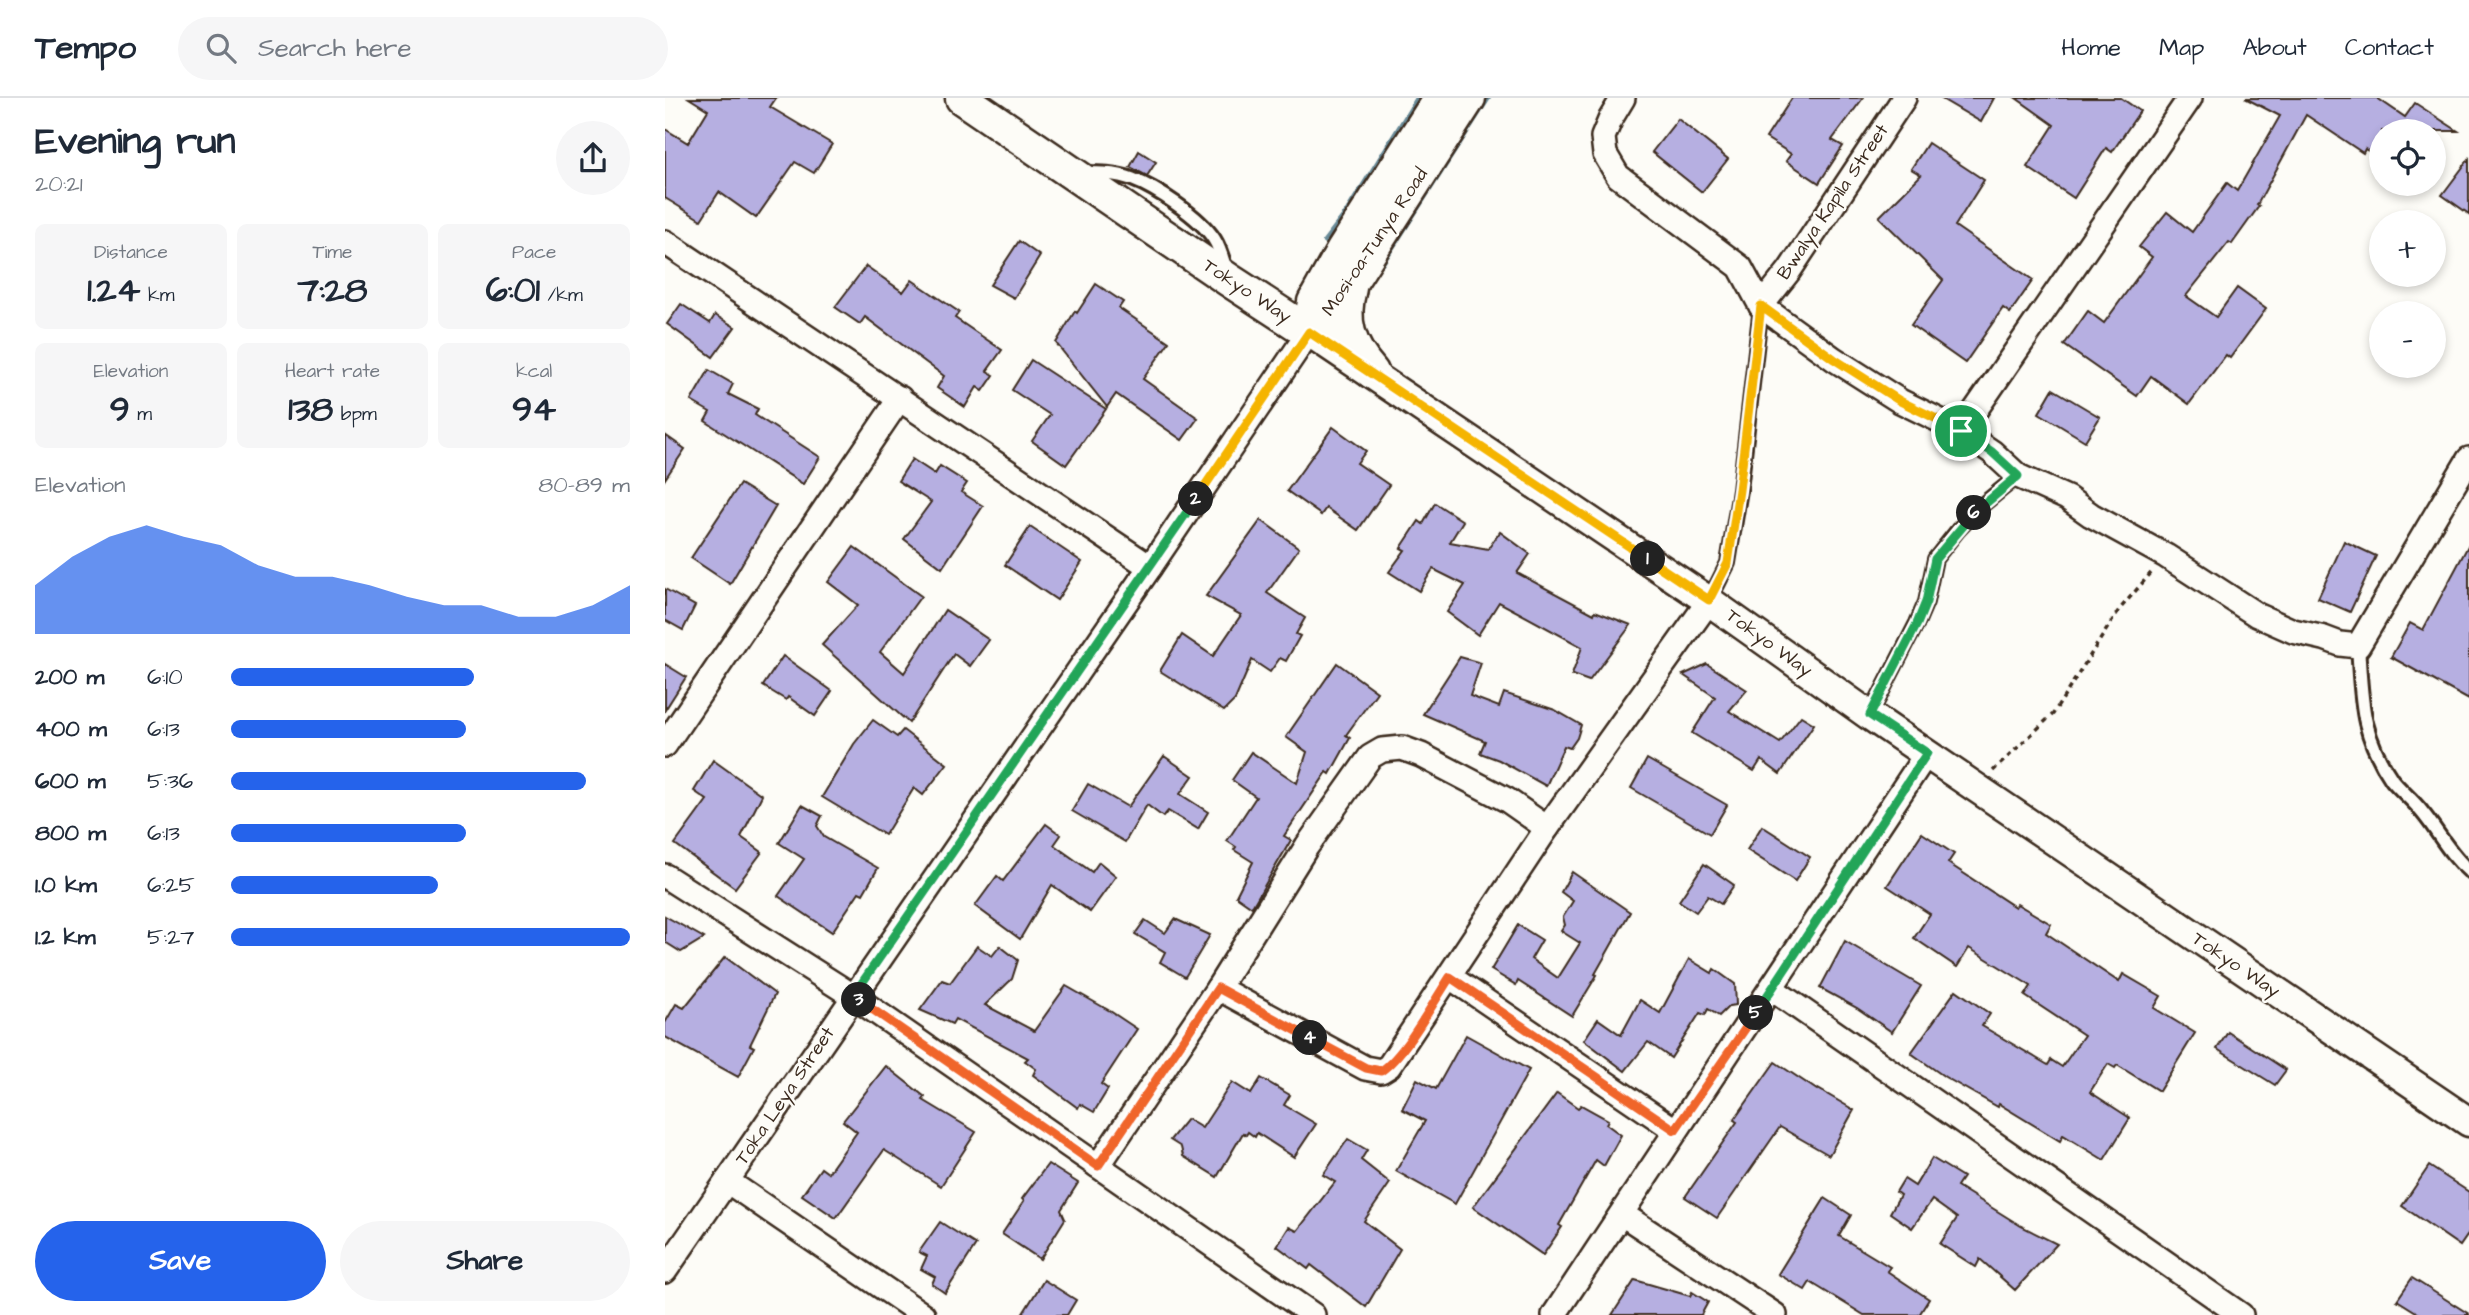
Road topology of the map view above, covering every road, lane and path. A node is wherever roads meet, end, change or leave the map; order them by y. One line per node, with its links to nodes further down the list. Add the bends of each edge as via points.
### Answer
1 (962, 98): 10 (main road, Tokyo Way)
2 (1440, 98): 8 (main road, Mosi-oa-Tunya Road)
3 (1469, 98): 9 (main road, Mosi-oa-Tunya Road)
4 (1623, 98): 11 (street, via 1603,137 1605,154 1618,177 1740,267)
5 (1904, 98): 11 (street, Bwalya Kapila Street)
6 (2190, 98): 15 (street)
7 (667, 248): 14 (street)
8 (1343, 250): 10 (main road, via 1326,272 1304,288 1278,296); 12 (main road, Mosi-oa-Tunya Road, via 1314,302)
9 (1351, 283): 12 (main road, Mosi-oa-Tunya Road, via 1329,316); 13 (main road, via 1345,322 1359,358)
10 (1240, 287): 12 (main road, Tokyo Way)
11 (1761, 306): 15 (street, via 1900,401); 20 (lane, via 1728,563)
12 (1309, 332): 13 (street, Tokyo Way); 19 (street, Toka Leya Street)
13 (1372, 372): 20 (street, Tokyo Way)
14 (900, 398): 19 (street); 23 (street)
15 (1961, 431): 17 (street)
16 (2469, 459): 21 (street)
17 (2018, 476): 18 (street, via 2067,498); 22 (lane, via 1981,506 1935,559 1917,624)
18 (2166, 556): 21 (street, via 2257,615 2293,631); 25 (path, via 2119,610 2053,714)
19 (1150, 567): 32 (street, Toka Leya Street)
20 (1709, 600): 22 (street, Tokyo Way); 26 (street)
21 (2358, 646): 27 (lane, via 2363,716 2371,744 2393,781)
22 (1870, 715): 24 (street, Tokyo Way)
23 (665, 745)
24 (1927, 753): 25 (street, Tokyo Way); 31 (street)
25 (1976, 787): 33 (street, Tokyo Way)
26 (1548, 828): 29 (street); 30 (street, via 1507,800 1421,755 1402,748 1382,750 1357,773)
27 (2469, 870)
28 (665, 876): 32 (street)
29 (1450, 977): 30 (street, via 1401,1050 1381,1071 1366,1068); 34 (street)
30 (1218, 988): 35 (street)
31 (1772, 989): 34 (street); 43 (street)
32 (853, 996): 35 (street); 36 (street, Toka Leya Street)
33 (2469, 1122)
34 (1675, 1130): 37 (street)
35 (1098, 1166): 40 (street)
36 (726, 1181): 38 (street, Toka Leya Street); 39 (street)
37 (1622, 1214): 41 (street); 42 (street)
38 (665, 1270)
39 (923, 1315)
40 (1313, 1315)
41 (1554, 1315)
42 (1775, 1315)
43 (2241, 1315)

